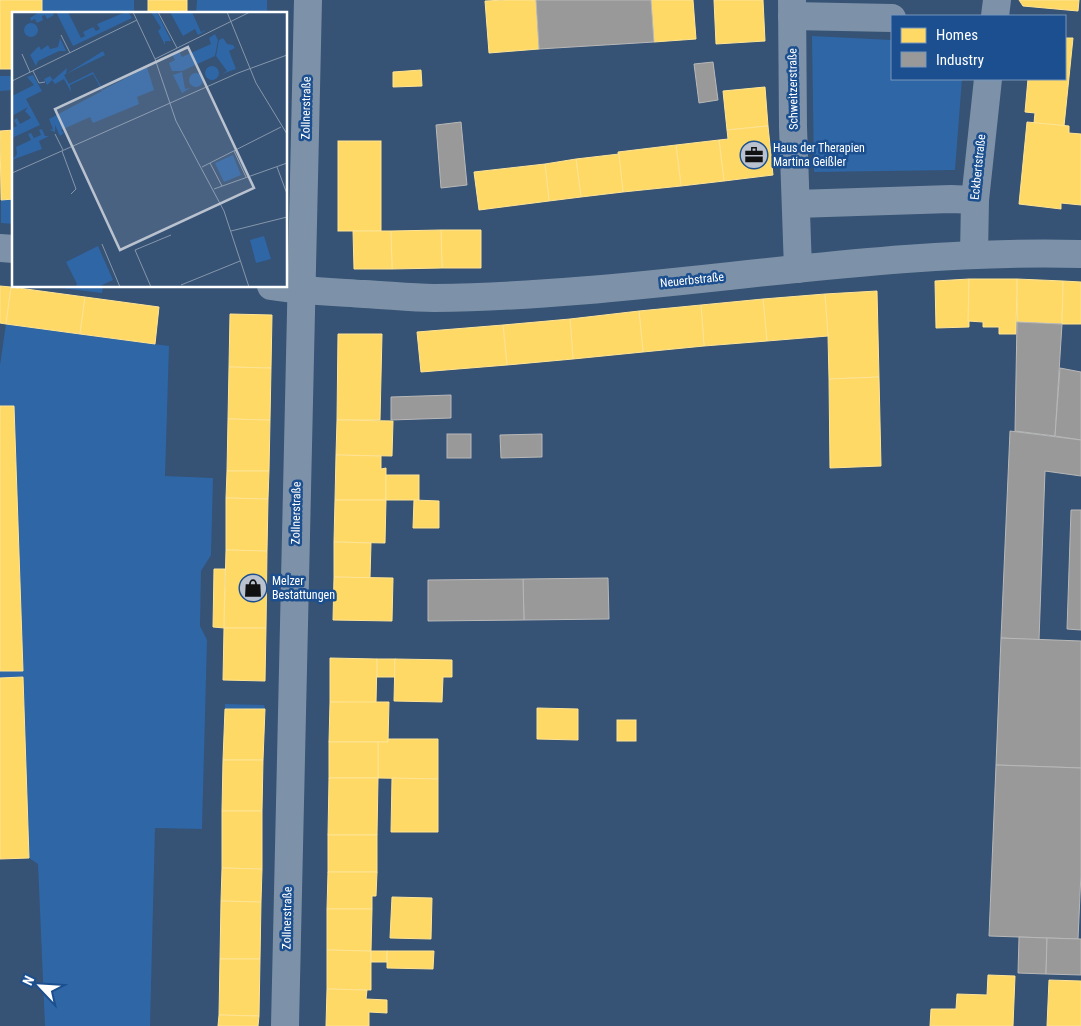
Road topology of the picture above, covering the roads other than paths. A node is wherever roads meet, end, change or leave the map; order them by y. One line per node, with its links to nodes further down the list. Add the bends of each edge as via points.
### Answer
1 (308, 0): 13 (street, Zollnerstraße)
2 (997, 0): 4 (street)
3 (792, 8): 5 (street); 8 (street, Schweitzerstraße)
4 (995, 15)
5 (891, 18)
6 (988, 80): 7 (street, Eckbertstraße)
7 (975, 200): 8 (street); 10 (street, Eckbertstraße)
8 (796, 204): 11 (street, Schweitzerstraße)
9 (1081, 254): 10 (street, Neuerbstraße)
10 (974, 255): 11 (street, Neuerbstraße)
11 (798, 269): 13 (street, Neuerbstraße, via 514,296 432,298)
12 (283, 288): 13 (street, Neuerbstraße)
13 (302, 291): 14 (street, Zollnerstraße)
14 (285, 1026)

